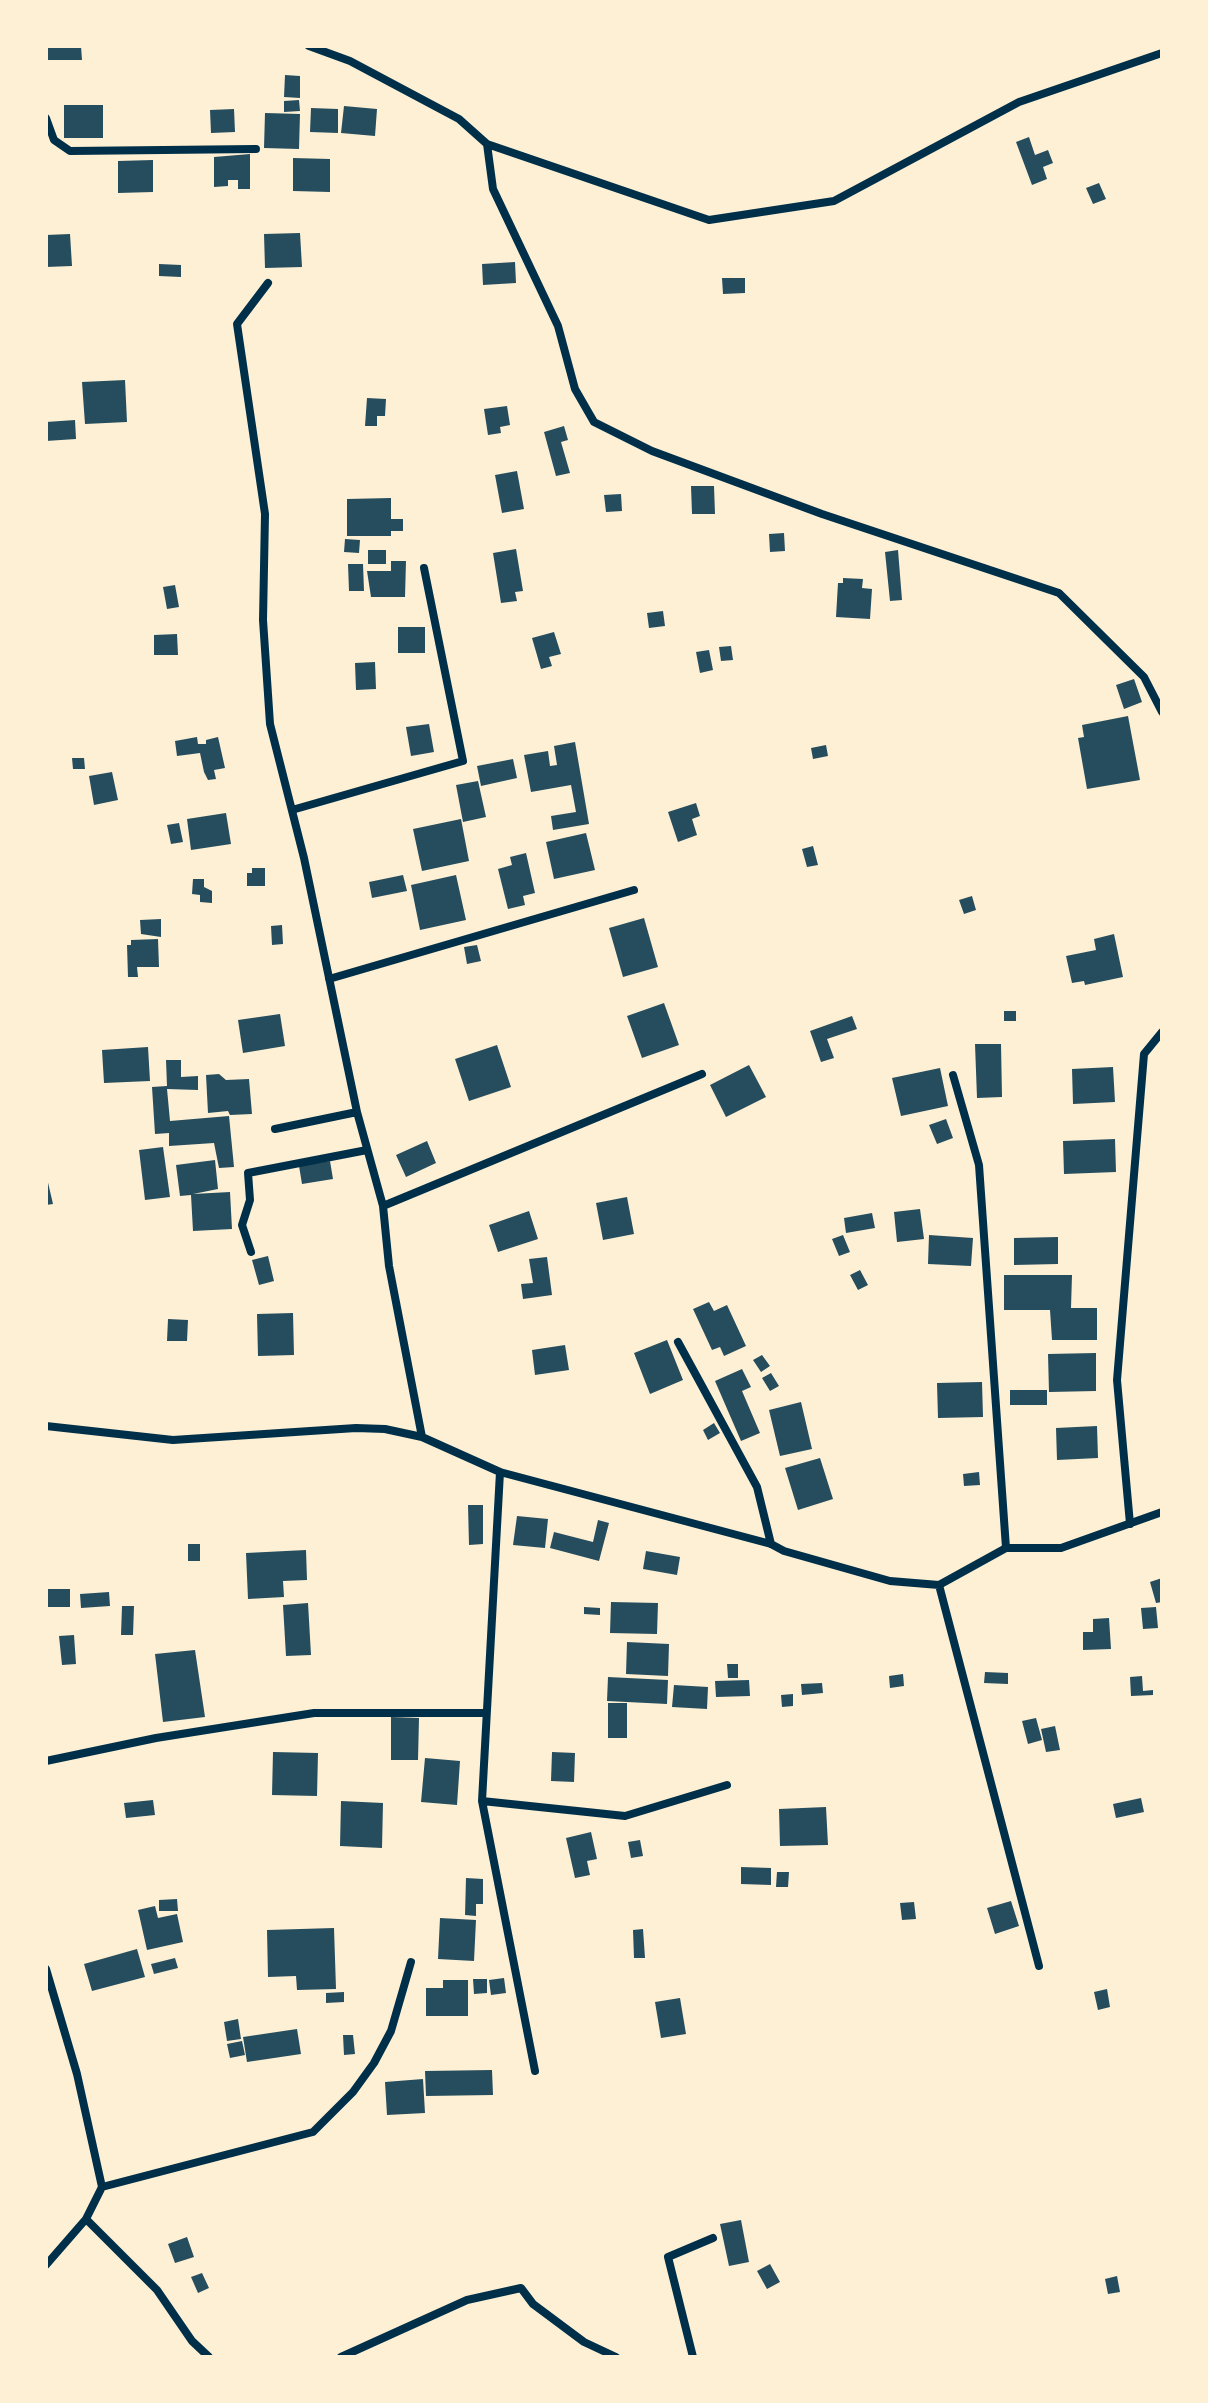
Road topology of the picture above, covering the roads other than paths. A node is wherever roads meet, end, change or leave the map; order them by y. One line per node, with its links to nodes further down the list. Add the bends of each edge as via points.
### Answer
1 (309, 46): 4 (street, via 350,61 459,119)
2 (1162, 53): 4 (street, via 1019,102 834,201 709,220)
3 (46, 118): 5 (street, via 54,140 70,151)
4 (487, 144): 8 (street, via 493,189 558,326 575,389 594,422 652,451 822,514 1059,593 1144,677)
5 (256, 149)
6 (268, 283): 9 (street, via 237,324 265,514 263,620 270,724)
7 (424, 568): 9 (street, via 463,761)
8 (1162, 712)
9 (292, 810): 11 (street)
10 (634, 890): 11 (street)
11 (329, 979): 15 (street)
12 (1162, 1032): 25 (street, via 1144,1054 1117,1380)
13 (702, 1074): 18 (street)
14 (953, 1075): 27 (street, via 979,1165)
15 (357, 1112): 16 (street); 17 (street)
16 (275, 1129)
17 (367, 1150): 18 (street); 19 (street, via 248,1173 250,1200 242,1225)
18 (383, 1206): 22 (street, via 389,1266)
19 (251, 1252)
20 (678, 1342): 26 (street, via 757,1487)
21 (46, 1426): 22 (street, via 173,1440 356,1428)
22 (422, 1437): 23 (street)
23 (500, 1472): 26 (street); 29 (street)
24 (1162, 1512): 25 (street)
25 (1130, 1524): 27 (street, via 1061,1548)
26 (771, 1544): 28 (street, via 890,1581)
27 (1006, 1548): 28 (street)
28 (939, 1585): 34 (street)
29 (485, 1713): 30 (street, via 314,1713); 32 (street)
30 (46, 1761)
31 (727, 1785): 32 (street, via 625,1816)
32 (482, 1801): 36 (street)
33 (411, 1962): 37 (street, via 391,2031 374,2063 313,2132)
34 (1039, 1966)
35 (46, 1969): 37 (street)
36 (535, 2071)
37 (102, 2187): 38 (street)
38 (86, 2219): 40 (street); 41 (street, via 157,2290)
39 (713, 2238): 44 (street, via 668,2257)
40 (46, 2265)
41 (209, 2357)
42 (341, 2357): 43 (street, via 467,2300 521,2288 533,2304 584,2342)
43 (616, 2357)
44 (693, 2357)

